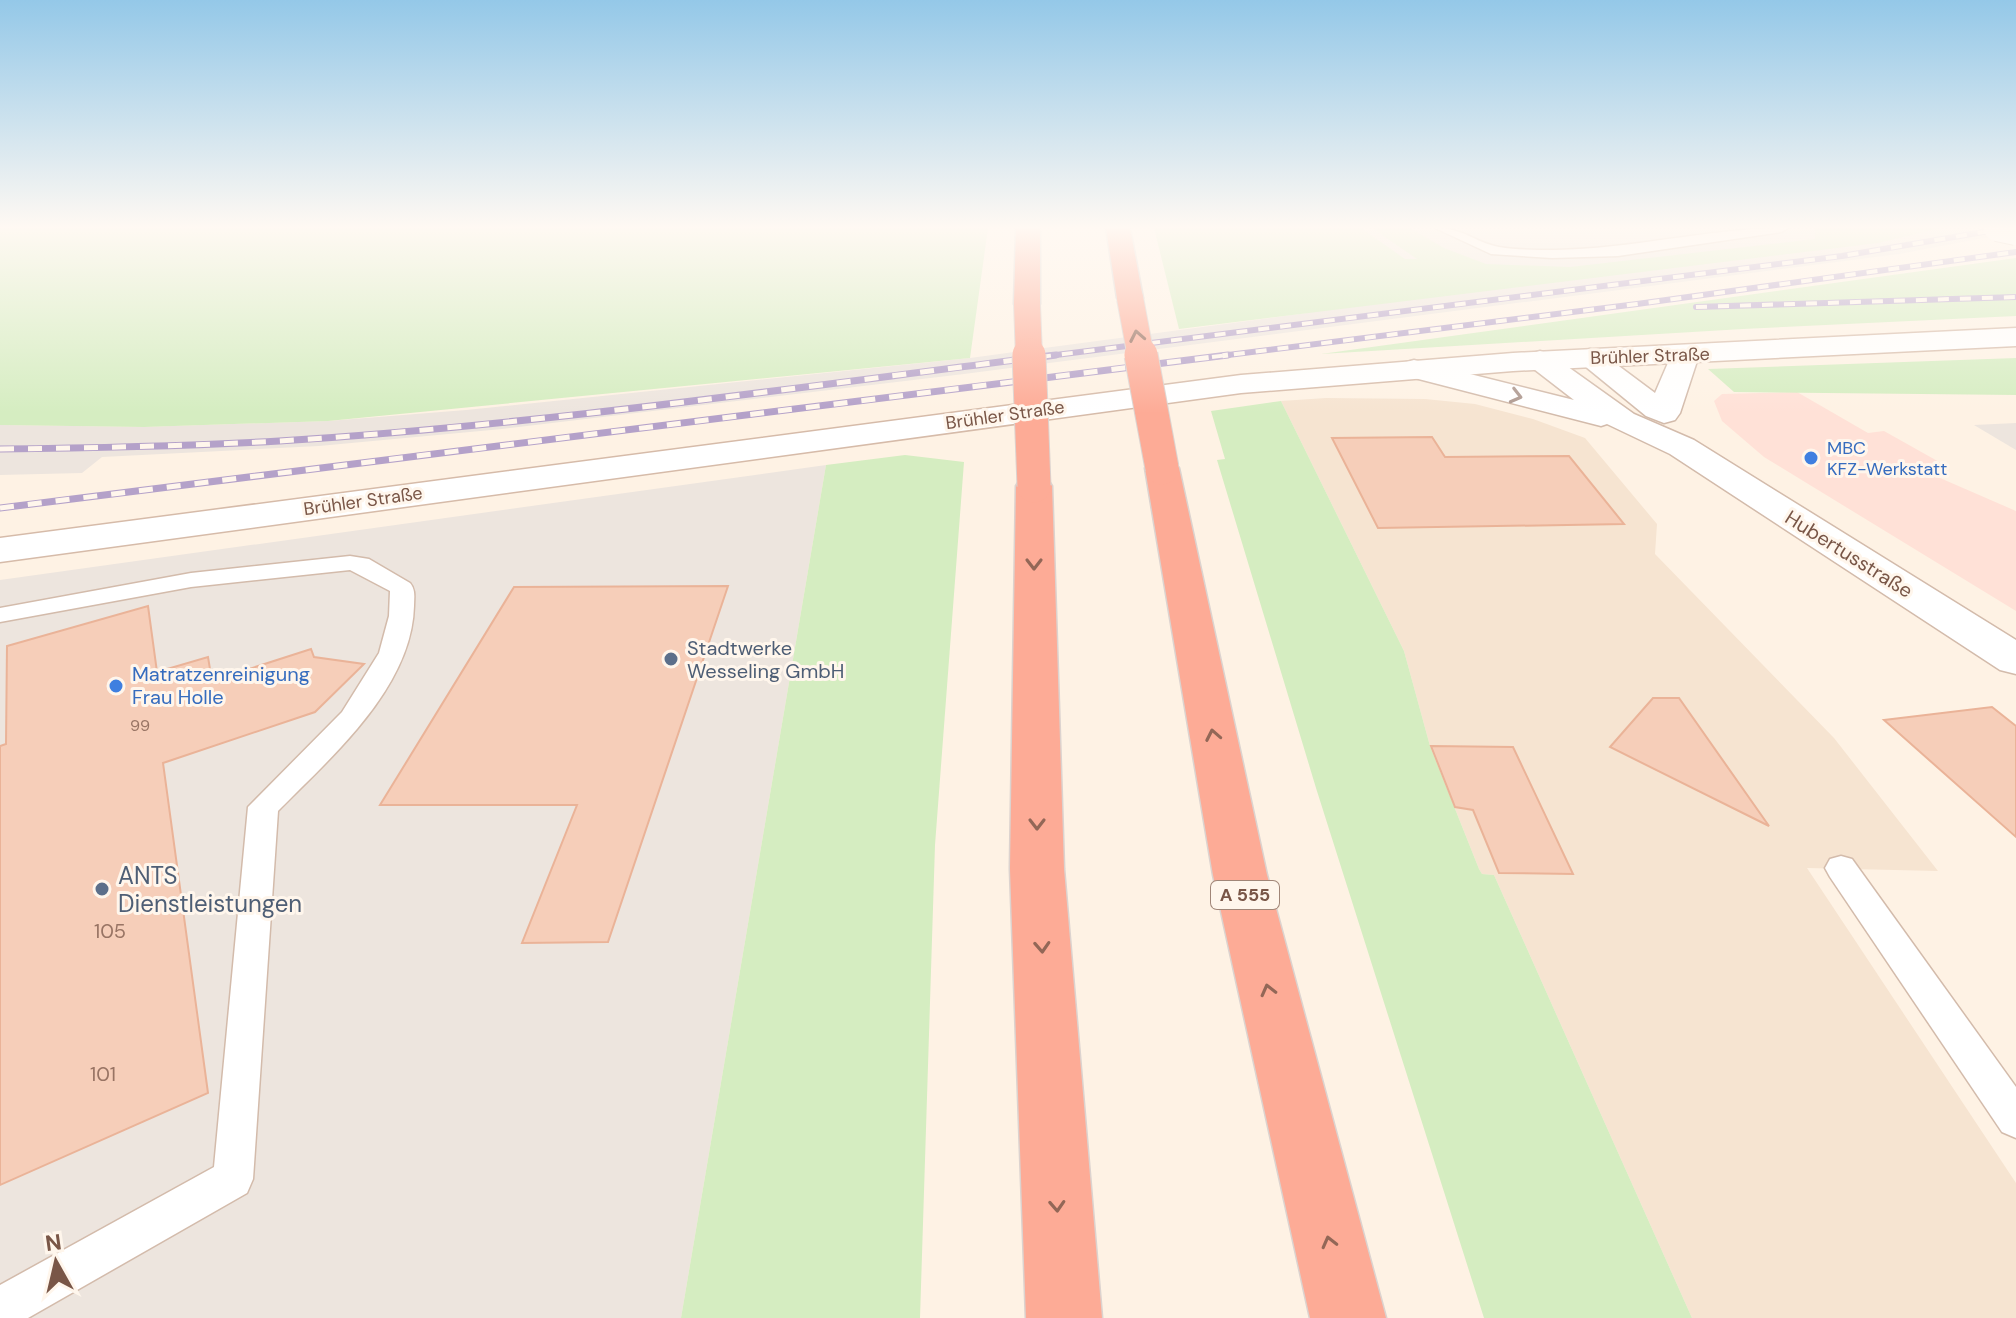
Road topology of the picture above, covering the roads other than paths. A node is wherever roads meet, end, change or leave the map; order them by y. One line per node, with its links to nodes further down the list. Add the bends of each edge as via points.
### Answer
1 (1027, 290): 17 (highway, one-way to 17, bridge, via 1037,869)
2 (1129, 290): 18 (highway, A 555, one-way to 2, bridge, via 1240,875)
3 (2016, 337): 4 (main road, Brühler Straße)
4 (1684, 355): 5 (main road, Brühler Straße); 8 (main road)
5 (1590, 358): 6 (main road, Brühler Straße); 8 (main road, Hubertusstraße)
6 (1540, 360): 7 (main road, Brühler Straße); 9 (main road, Hubertusstraße)
7 (1414, 369): 9 (main road, one-way to 9); 11 (main road, Brühler Straße, via 1225,386)
8 (1664, 413): 10 (main road, Hubertusstraße)
9 (1623, 421): 10 (main road, Hubertusstraße)
10 (1682, 447): 13 (main road, Hubertusstraße)
11 (0, 550)
12 (0, 615): 16 (lane, via 191,580 350,563 402,588 392,653 352,719 263,807 233,1179)
13 (2016, 660)
14 (1841, 868): 15 (lane)
15 (2016, 1119)
16 (0, 1309)
17 (1064, 1318)
18 (1348, 1318)

